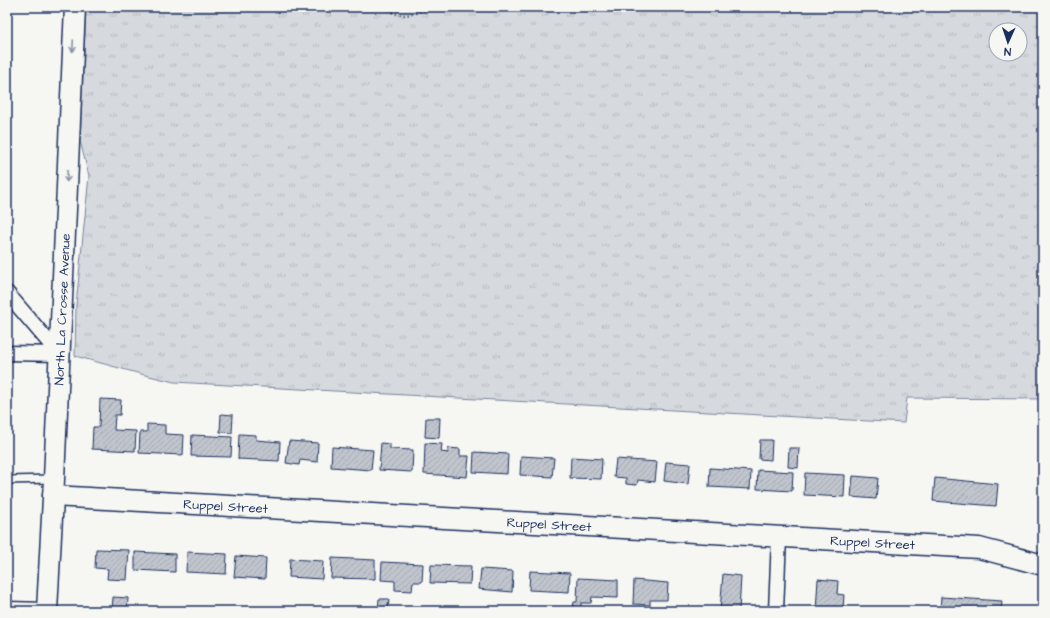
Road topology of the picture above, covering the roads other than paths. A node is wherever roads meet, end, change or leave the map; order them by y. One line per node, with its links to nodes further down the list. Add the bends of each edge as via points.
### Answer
1 (75, 7): 4 (street, North La Crosse Avenue, one-way to 4)
2 (7, 293): 4 (street)
3 (7, 353): 4 (street)
4 (59, 354): 6 (street, North La Crosse Avenue)
5 (7, 480): 6 (lane)
6 (54, 488): 7 (street, Ruppel Street); 10 (street, North La Crosse Avenue)
7 (779, 538): 8 (street, Ruppel Street, via 979,548); 11 (street)
8 (1043, 565)
9 (7, 609): 10 (street)
10 (47, 610)
11 (776, 611)

